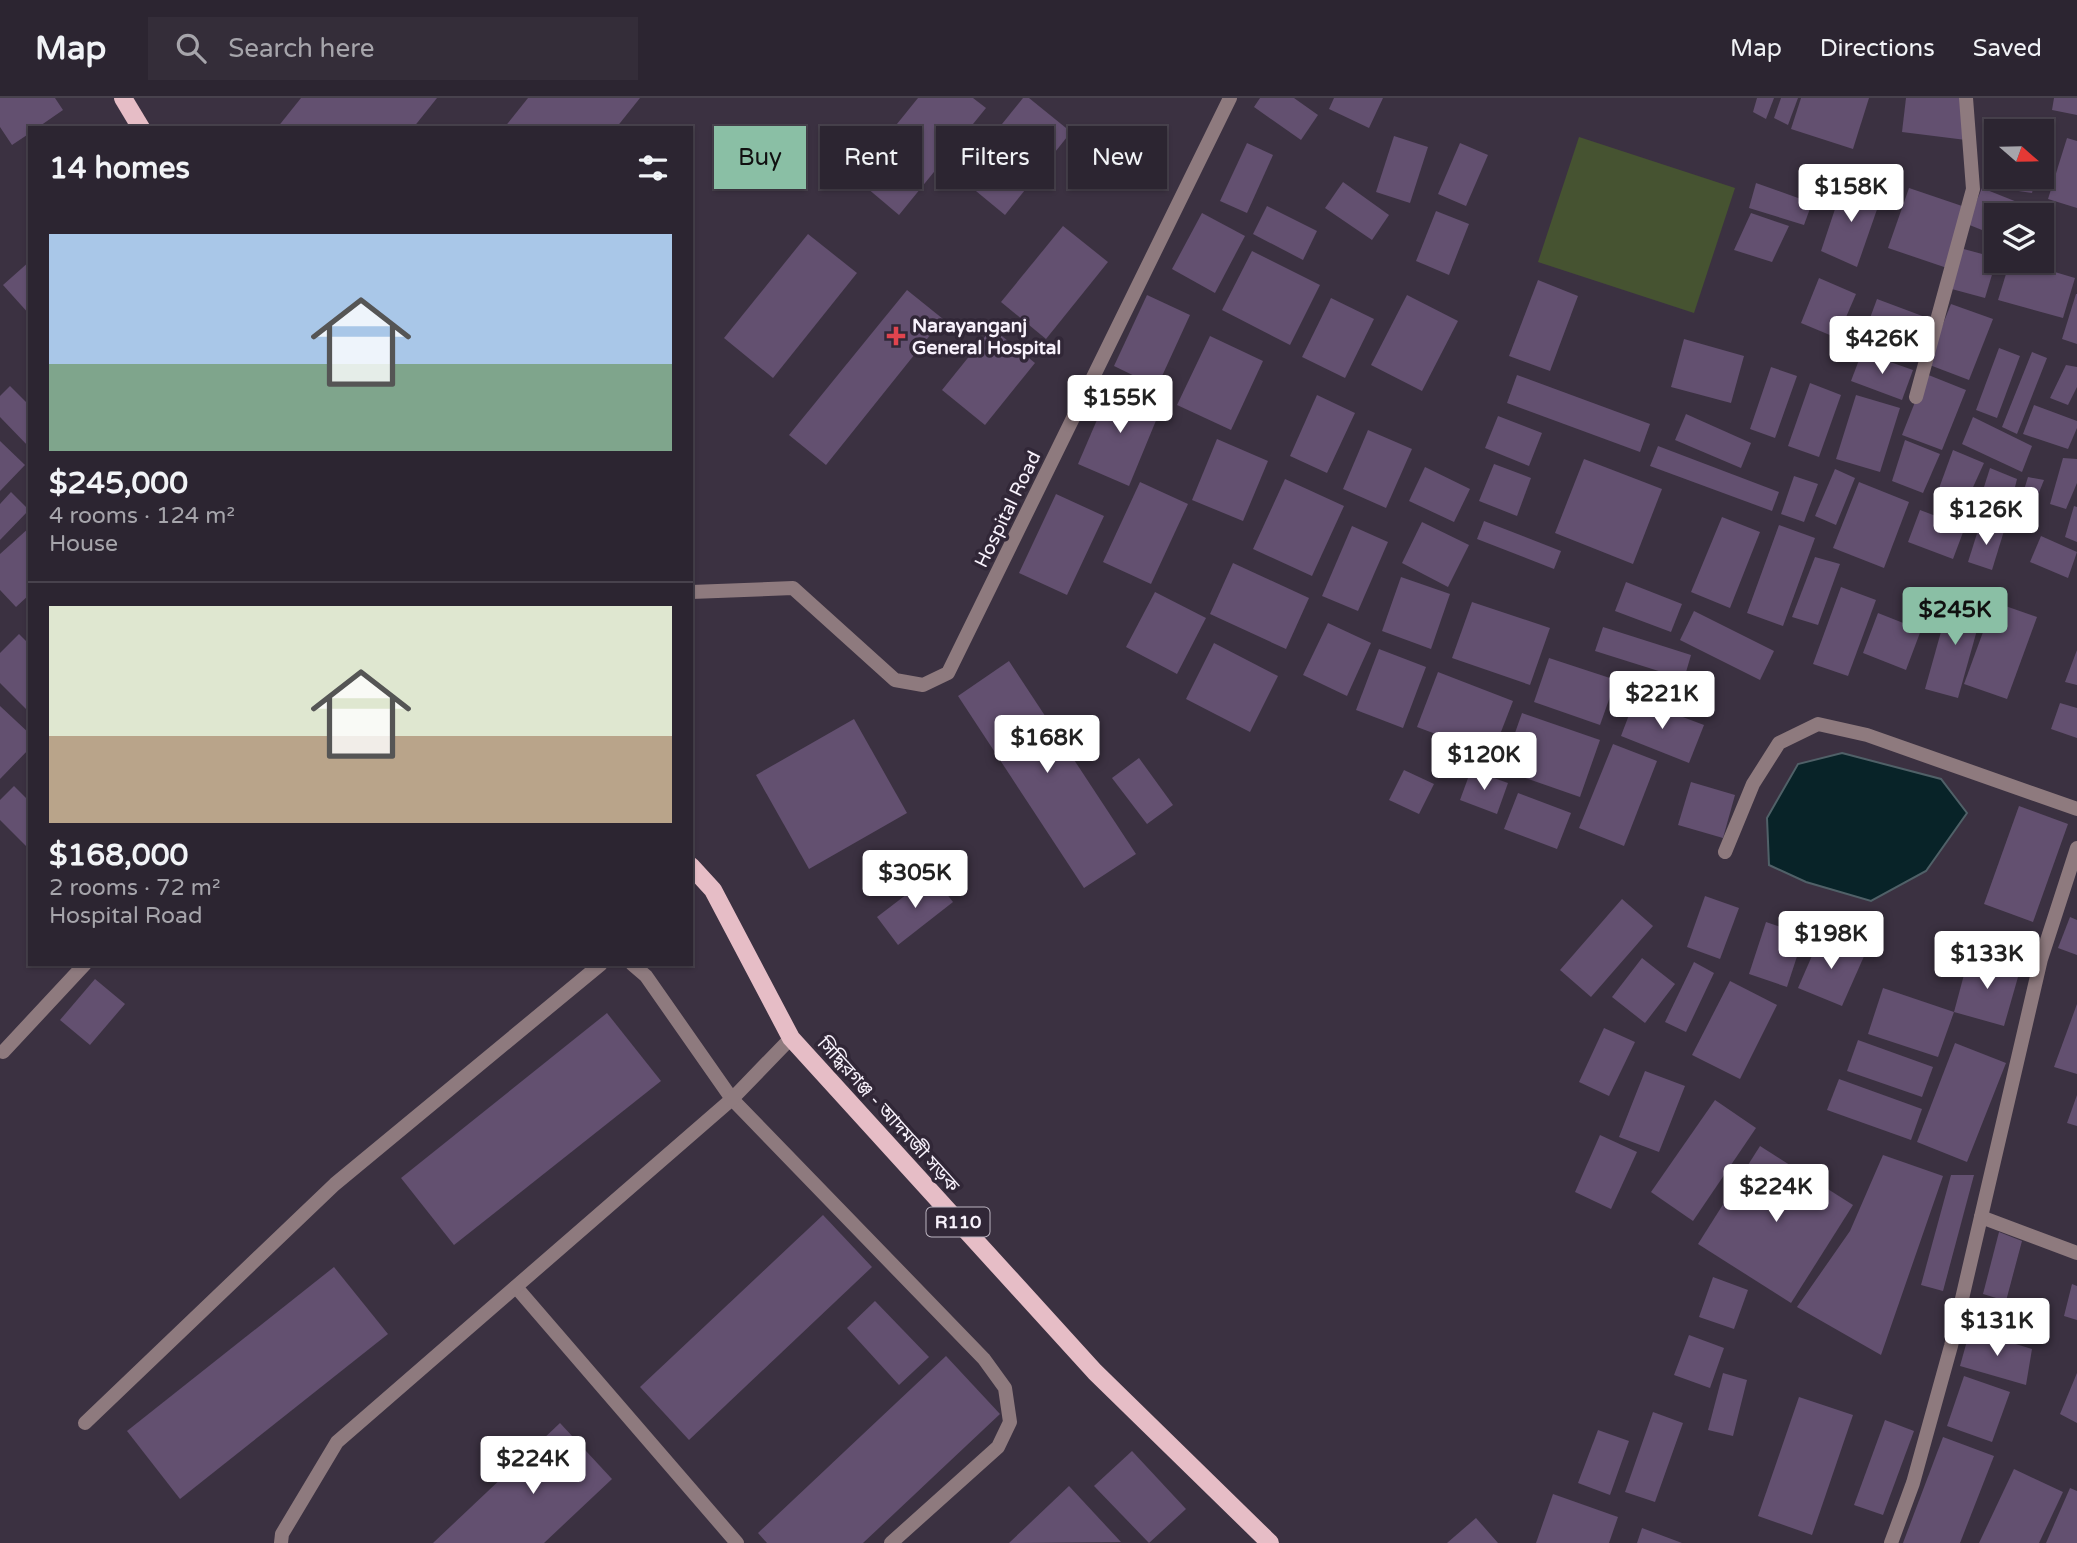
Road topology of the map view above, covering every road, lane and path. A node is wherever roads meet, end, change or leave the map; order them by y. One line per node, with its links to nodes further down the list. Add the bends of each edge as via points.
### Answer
1 (123, 98): 4 (main road)
2 (1966, 98): 5 (street, via 1973,189)
3 (1225, 100): 6 (street, Hospital Road, via 948,673 923,685 895,680 793,588)
4 (140, 126)
5 (1916, 397)
6 (693, 592)
7 (2077, 810): 9 (street, via 1867,735 1818,724 1779,743 1753,784)
8 (2077, 848): 17 (street, via 2040,959)
9 (1725, 852)
10 (693, 868): 14 (main road, সিদ্ধিরগঞ্জ - আদমজী সড়ক / R110, via 713,890)
11 (83, 966): 15 (street)
12 (599, 966): 20 (street, via 335,1184)
13 (634, 966): 16 (street)
14 (791, 1038): 16 (street); 24 (main road, সিদ্ধিরগঞ্জ - আদমজী সড়ক / R110, via 1095,1372)
15 (3, 1052)
16 (732, 1099): 19 (street); 23 (street, via 984,1359 1005,1388 1010,1422 998,1447)
17 (1982, 1217): 18 (street); 25 (street, via 1913,1483)
18 (2077, 1254)
19 (516, 1286): 21 (street, via 337,1442); 22 (street)
20 (85, 1423)
21 (281, 1543)
22 (737, 1543)
23 (891, 1543)
24 (1270, 1543)
25 (1891, 1543)

